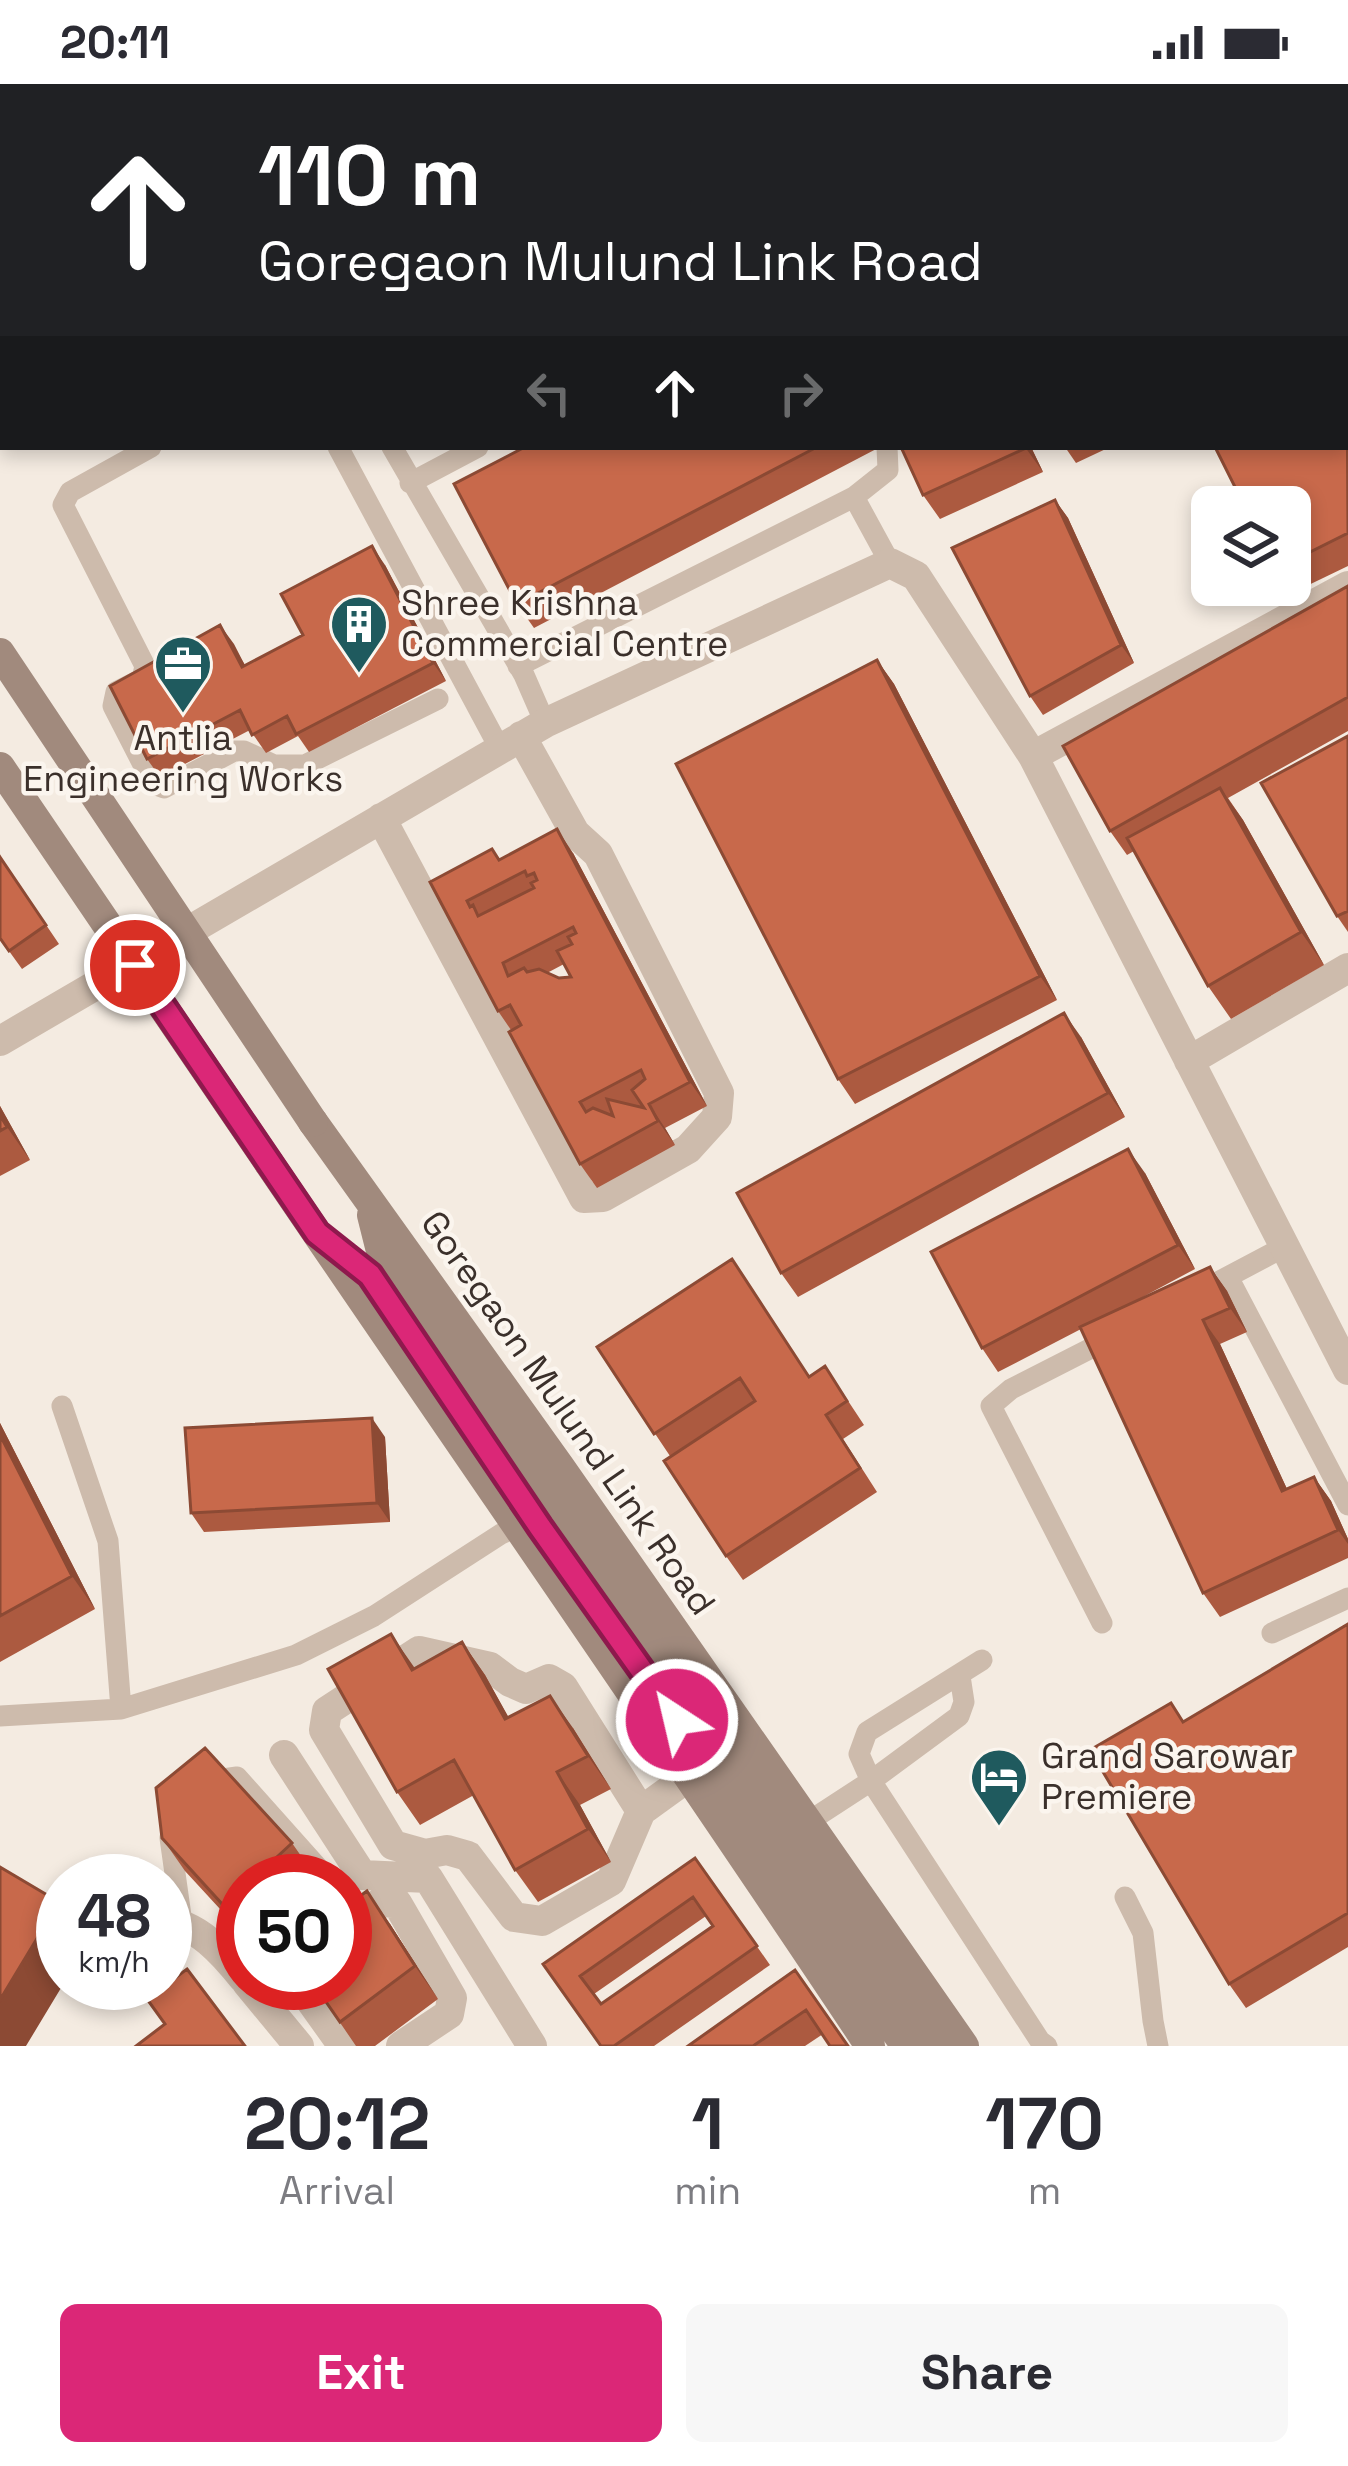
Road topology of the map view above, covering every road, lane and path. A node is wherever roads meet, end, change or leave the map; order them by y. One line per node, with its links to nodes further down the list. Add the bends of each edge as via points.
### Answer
1 (147, 450): 12 (lane, via 70,492 63,506 145,666 142,679 116,692 113,706 153,784 164,788 234,751 274,765 304,764)
2 (340, 450): 13 (lane)
3 (394, 450): 6 (lane)
4 (472, 450): 6 (lane)
5 (887, 450): 7 (lane, via 888,470)
6 (410, 483): 11 (lane)
7 (854, 497): 8 (lane); 11 (lane)
8 (890, 563): 13 (street); 14 (street, via 916,577)
9 (1348, 586): 14 (street)
10 (0, 653): 20 (main road, Goregaon Mulund Link Road, bridge)
11 (518, 666): 13 (lane)
12 (438, 699)
13 (522, 736): 16 (street); 16 (street, via 561,830 598,854 718,1093 717,1117 688,1149 603,1197 584,1198 437,897)
14 (1033, 756): 19 (street)
15 (0, 767): 21 (main road, bridge)
16 (381, 818): 18 (street)
17 (1348, 968): 19 (street)
18 (0, 1041)
19 (1189, 1061): 22 (street)
20 (369, 1205): 41 (main road, Goregaon Mulund Link Road); 48 (main road, via 384,1263)
21 (325, 1240): 29 (main road); 54 (main road, via 370,1275)
22 (1284, 1247): 23 (lane); 26 (street)
23 (1228, 1277): 24 (lane); 28 (lane)
24 (1189, 1297)
25 (1130, 1328): 31 (lane, via 991,1406)
26 (1348, 1370)
27 (62, 1406): 35 (lane, via 108,1541)
28 (1348, 1505)
29 (516, 1528): 35 (lane, via 296,1655); 38 (main road)
30 (1348, 1598): 32 (lane)
31 (1102, 1623)
32 (1272, 1633)
33 (982, 1660): 34 (lane)
34 (960, 1676): 39 (lane, via 959,1716); 39 (lane, via 867,1732 859,1754)
35 (121, 1708): 36 (lane)
36 (0, 1716)
37 (284, 1755): 52 (street, via 362,1875 428,1877)
38 (688, 1777): 40 (street); 53 (main road)
39 (871, 1781): 41 (lane); 56 (lane)
40 (641, 1811): 40 (street, via 549,1678 526,1689 490,1667 419,1652 328,1711 324,1730 392,1845 468,1856 514,1917 542,1921 611,1881)
41 (808, 1822): 48 (main road, Goregaon Mulund Link Road)
42 (171, 1854): 43 (lane, via 175,1817 223,1778 237,1777)
43 (306, 1854)
44 (1125, 1897): 57 (lane, via 1142,1933)
45 (372, 1909): 51 (street, via 397,1903 452,1998 449,2014)
46 (274, 2010): 49 (street)
47 (317, 2010): 50 (street)
48 (939, 2032): 55 (main road)
49 (299, 2046)
50 (343, 2046)
51 (401, 2046)
52 (532, 2046)
53 (870, 2046)
54 (906, 2046)
55 (966, 2046)
56 (1047, 2046)
57 (1158, 2046)

